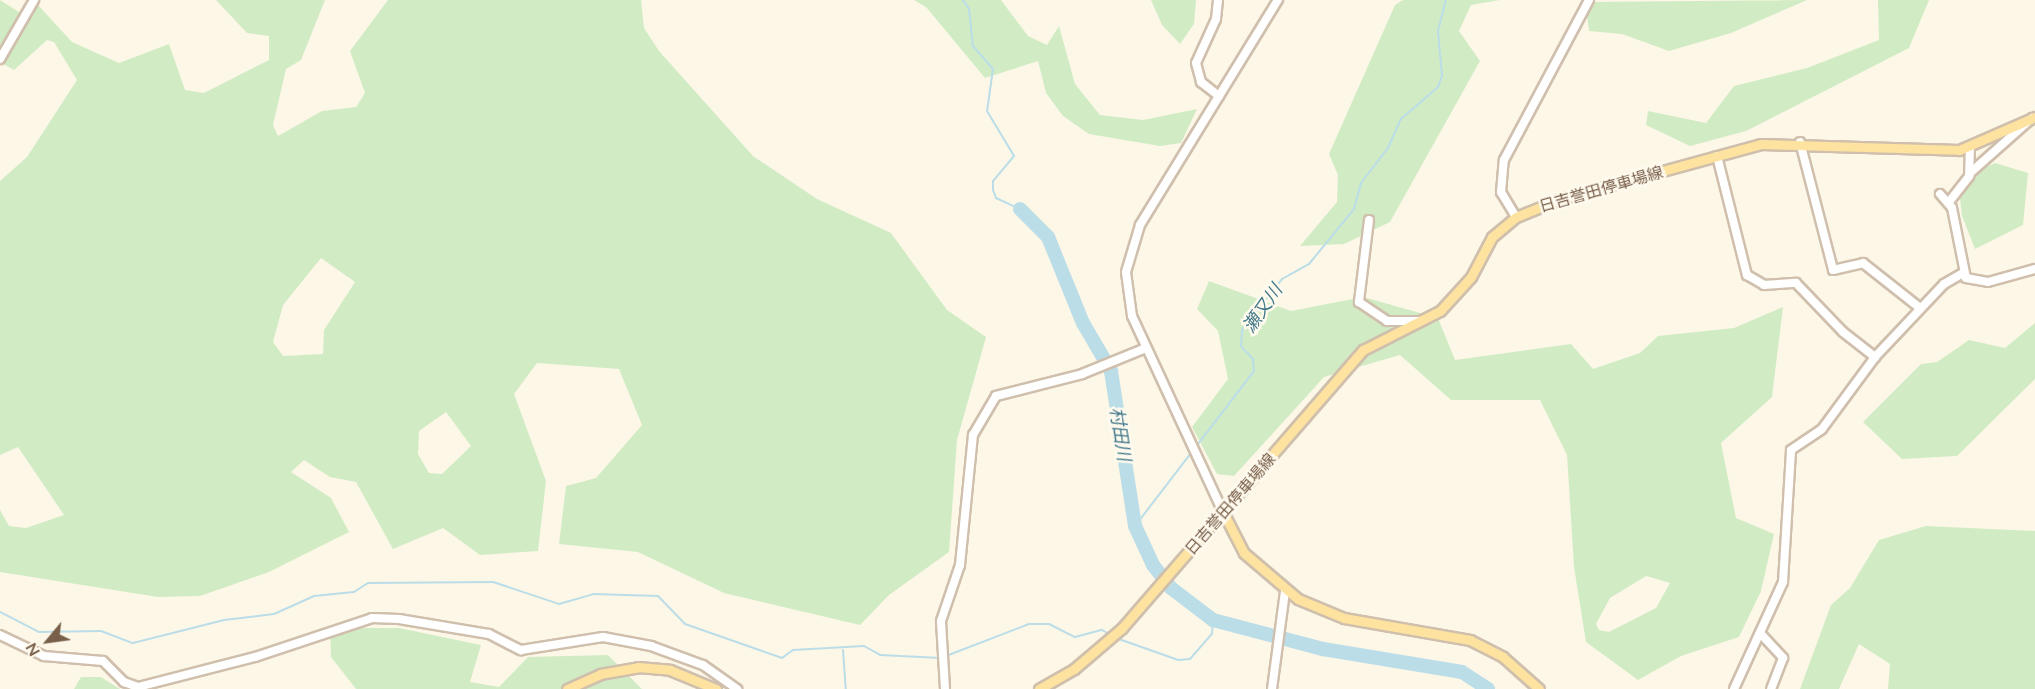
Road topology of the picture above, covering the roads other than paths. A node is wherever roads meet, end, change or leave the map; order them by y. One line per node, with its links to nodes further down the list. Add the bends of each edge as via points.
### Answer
1 (34, 0): 5 (street)
2 (1218, 0): 6 (street, via 1216,19 1196,63 1202,82)
3 (1278, 0): 6 (street)
4 (1589, 0): 14 (street, via 1504,160 1502,192)
5 (0, 59)
6 (1219, 96): 20 (street, via 1131,244 1125,286)
7 (2034, 118): 9 (main road, 日吉誉田停車場線); 11 (street)
8 (1800, 142): 9 (main road, 日吉誉田停車場線, via 1848,150); 10 (main road, 日吉誉田停車場線, via 1761,144); 18 (street, via 1833,270 1863,263)
9 (1970, 147): 11 (street)
10 (1716, 156): 14 (main road, 日吉誉田停車場線, via 1552,201); 21 (street, via 1747,275 1764,285 1796,283 1842,332)
11 (1970, 173): 13 (street)
12 (1940, 194): 13 (street)
13 (1948, 202): 17 (street)
14 (1516, 217): 19 (main road, 日吉誉田停車場線, via 1492,237 1456,296)
15 (1370, 220): 19 (street, via 1359,302 1387,321)
16 (2035, 269): 17 (street, via 1988,282 1970,281)
17 (1964, 273): 18 (street)
18 (1920, 308): 21 (street)
19 (1425, 321): 22 (main road, 日吉誉田停車場線, via 1370,343)
20 (1146, 348): 22 (street); 29 (street, via 1082,374 996,396 974,435 960,565 941,621)
21 (1875, 357): 24 (street, via 1822,429 1791,450 1791,514 1783,582)
22 (1223, 512): 23 (main road, via 1244,553); 30 (main road, 日吉誉田停車場線, via 1100,649)
23 (1285, 591): 31 (street); 32 (main road, via 1344,618 1470,640 1503,657)
24 (1760, 633): 33 (street); 34 (street, via 1783,658)
25 (0, 635): 28 (street, via 44,656 103,661 124,682 138,687 255,657 372,618 399,618 489,634 521,650 603,637 651,646 703,665)
26 (567, 689): 27 (main road, via 600,674 652,667)
27 (716, 689)
28 (737, 689)
29 (945, 689)
30 (1039, 689)
31 (1272, 689)
32 (1539, 689)
33 (1734, 689)
34 (1771, 689)

